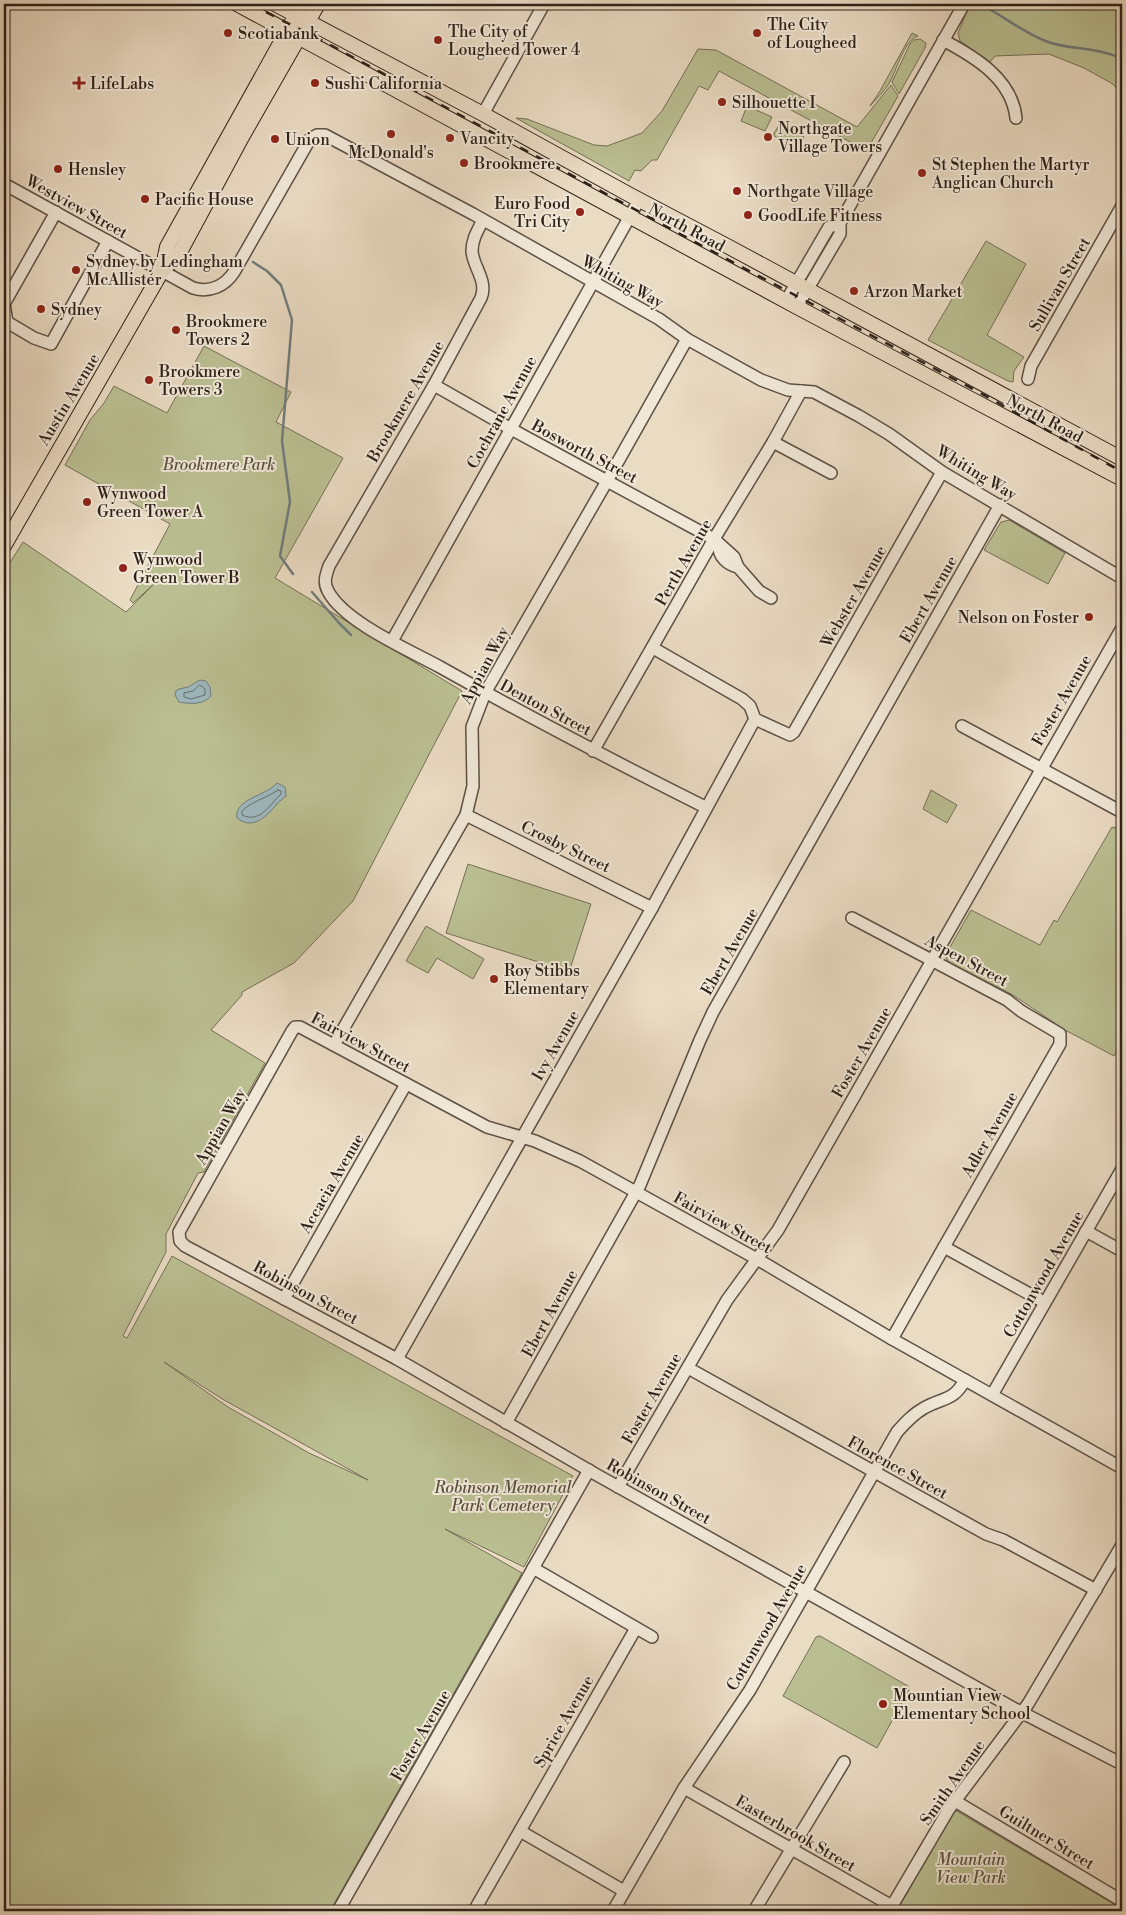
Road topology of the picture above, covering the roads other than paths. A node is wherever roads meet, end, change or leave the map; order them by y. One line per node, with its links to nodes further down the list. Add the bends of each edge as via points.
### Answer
1 (237, 4): 7 (main road, North Road)
2 (275, 4): 6 (main road, North Road)
3 (318, 4): 6 (main road, Austin Avenue)
4 (544, 4): 9 (street)
5 (964, 4): 8 (street)
6 (302, 13): 7 (main road, Austin Avenue); 9 (main road, North Road)
7 (293, 33): 15 (main road, North Road); 18 (main road, Austin Avenue, via 236,134 179,254)
8 (943, 40): 10 (street, via 976,60 997,79 1014,104); 20 (street, via 840,223 829,227)
9 (483, 114): 12 (main road, North Road)
10 (1016, 118)
11 (4, 184): 14 (street, Westview Street)
12 (639, 200): 15 (street, Cochrane Avenue); 20 (main road, North Road)
13 (1122, 206): 24 (street, Sullivan Street, via 1031,366)
14 (56, 212): 17 (street, Westview Street); 21 (street)
15 (630, 216): 19 (street, Cochrane Avenue); 22 (main road, North Road)
16 (483, 220): 18 (street, Whiting Way, via 320,134 310,139 226,282 217,288 202,290); 19 (street, Whiting Way); 25 (street, Brookmere Avenue, via 472,250 483,283 483,294)
17 (108, 241): 18 (street, Westview Street); 21 (street, via 51,344 7,322)
18 (162, 271): 36 (main road, Austin Avenue)
19 (593, 283): 23 (street, Whiting Way); 27 (street, Cochrane Avenue)
20 (802, 287): 22 (street); 29 (main road, North Road)
21 (4, 304)
22 (792, 304): 32 (main road, North Road)
23 (687, 338): 26 (street, Whiting Way, via 761,380); 33 (street, Appian Way)
24 (1028, 379)
25 (434, 385): 27 (street, Bosworth Street); 38 (street, Brookmere Avenue, via 329,566 325,576)
26 (801, 391): 28 (street, Perth Avenue); 30 (street, Whiting Way, via 814,392 864,419)
27 (511, 429): 33 (street, Bosworth Street); 41 (street, Cochrane Avenue)
28 (774, 442): 31 (street); 35 (street, Perth Avenue)
29 (1122, 459)
30 (942, 472): 34 (street, Whiting Way); 44 (street, Webster Avenue, via 794,732 790,735)
31 (831, 473)
32 (1122, 479)
33 (607, 481): 35 (street, Bosworth Street); 43 (street, Appian Way)
34 (1000, 505): 37 (street, Whiting Way); 60 (street, Ebert Avenue, via 713,1012)
35 (717, 542): 39 (street, Bosworth Street, via 723,558 738,567 759,591); 42 (street, Perth Avenue)
36 (4, 546)
37 (1122, 578)
38 (328, 592): 41 (street, Denton Street, via 348,614)
39 (772, 598)
40 (1122, 628): 47 (street, Foster Avenue)
41 (392, 641): 43 (street, Denton Street)
42 (652, 648): 44 (street, via 742,699 750,706); 46 (street, Perth Avenue)
43 (484, 693): 46 (street, Denton Street); 50 (street, Appian Way, via 472,727 473,786)
44 (755, 719): 48 (street, Ivy Avenue)
45 (962, 726): 47 (street)
46 (594, 751): 48 (street, Denton Street)
47 (1041, 768): 49 (street); 53 (street, Foster Avenue)
48 (705, 807): 51 (street, Ivy Avenue)
49 (1120, 811)
50 (466, 815): 51 (street, Crosby Street); 56 (street, Appian Way)
51 (652, 908): 58 (street, Ivy Avenue)
52 (852, 918): 53 (street, Aspen Street)
53 (932, 960): 55 (street, Aspen Street, via 1007,1000 1058,1031); 65 (street, Foster Avenue, via 782,1222)
54 (298, 1027): 56 (street, Fairview Street); 62 (street, Appian Way, via 292,1031 179,1230)
55 (1060, 1037): 63 (street, Adler Avenue, via 1060,1044)
56 (334, 1045): 57 (street, Fairview Street)
57 (406, 1084): 58 (street, Fairview Street, via 487,1126); 66 (street, Accacia Avenue)
58 (521, 1138): 60 (street, Fairview Street, via 568,1156); 69 (street, Ivy Avenue)
59 (1122, 1169): 61 (street, Cottonwood Avenue)
60 (636, 1192): 65 (street, Fairview Street); 73 (street, Ebert Avenue)
61 (1086, 1231): 64 (street); 67 (street, Cottonwood Avenue)
62 (183, 1243): 66 (street, Robinson Street)
63 (944, 1247): 67 (street); 68 (street, Adler Avenue)
64 (1122, 1251)
65 (757, 1259): 68 (street, Fairview Street); 70 (street, Foster Avenue, via 728,1300)
66 (284, 1299): 69 (street, Robinson Street)
67 (1044, 1302): 72 (street, Cottonwood Avenue)
68 (892, 1339): 71 (street, Fairview Street)
69 (396, 1359): 73 (street, Robinson Street)
70 (688, 1368): 76 (street, Florence Street); 77 (street, Foster Avenue)
71 (965, 1380): 72 (street, Fairview Street); 76 (street, Cottonwood Avenue, via 953,1396 924,1409 897,1432)
72 (992, 1395): 74 (street, Fairview Street)
73 (506, 1423): 75 (street, Robinson Street)
74 (1122, 1468)
75 (589, 1470): 77 (street, Robinson Street); 80 (street, Foster Avenue)
76 (874, 1472): 81 (street, Florence Street); 82 (street, Cottonwood Avenue)
77 (618, 1487): 82 (street, Robinson Street)
78 (1122, 1545): 79 (street, Smith Avenue)
79 (1119, 1558): 81 (street, Smith Avenue)
80 (534, 1568): 83 (street); 95 (street, Foster Avenue)
81 (1096, 1590): 85 (street, Smith Avenue)
82 (807, 1591): 85 (street, Robinson Street); 88 (street, Cottonwood Avenue, via 750,1690)
83 (636, 1628): 84 (street); 90 (street, Sprice Avenue)
84 (652, 1637)
85 (1022, 1713): 87 (street, Robinson Street); 89 (street, Smith Avenue)
86 (844, 1762): 91 (street)
87 (1122, 1764)
88 (684, 1788): 91 (street, Easterbrook Street); 92 (street, Cottonwood Avenue)
89 (955, 1801): 93 (street, Guiltner Street); 94 (street, Smith Avenue)
90 (520, 1832): 92 (street); 96 (street, Sprice Avenue)
91 (791, 1848): 94 (street, Easterbrook Street); 98 (street)
92 (624, 1891): 97 (street, Cottonwood Avenue)
93 (1122, 1901)
94 (891, 1909)
95 (338, 1911)
96 (474, 1911)
97 (612, 1911)
98 (754, 1911)

